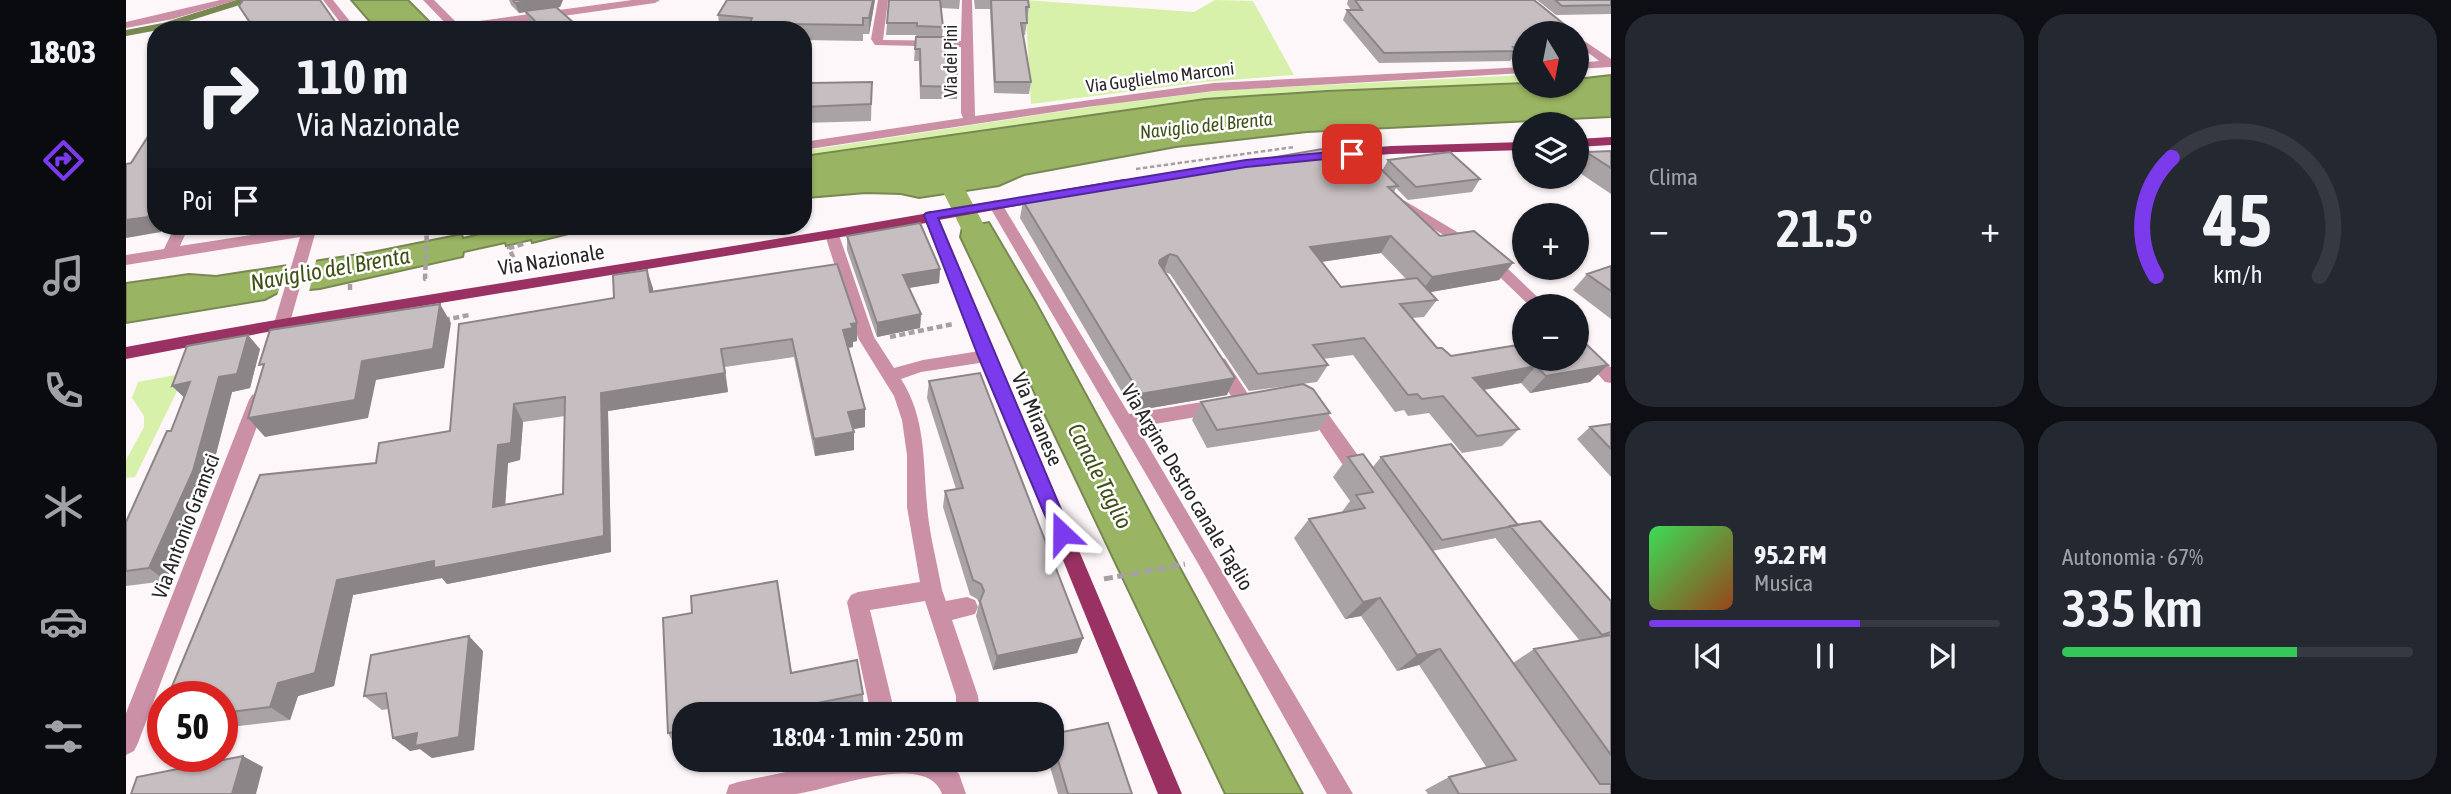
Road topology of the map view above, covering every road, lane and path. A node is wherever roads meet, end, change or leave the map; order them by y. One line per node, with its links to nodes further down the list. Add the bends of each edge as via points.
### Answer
1 (232, 0): 9 (street)
2 (328, 0): 10 (street)
3 (428, 0): 11 (street)
4 (655, 0): 7 (street)
5 (883, 0): 14 (street, via 879,43)
6 (967, 0): 14 (street, Via dei Pini)
7 (600, 3): 12 (street)
8 (147, 21): 13 (street)
9 (148, 21)
10 (345, 21)
11 (449, 21)
12 (501, 21)
13 (126, 25)
14 (967, 44): 19 (street, Via dei Pini, via 967,113)
15 (1589, 48): 16 (street)
16 (1611, 64): 17 (street)
17 (1589, 65)
18 (1512, 71): 19 (street, Via Guglielmo Marconi, via 1214,87)
19 (971, 121): 22 (street, Via Guglielmo Marconi)
20 (1611, 141): 21 (main road)
21 (1589, 142)
22 (812, 145)
23 (1512, 147): 24 (main road, via 1356,160)
24 (1296, 152): 25 (path)
25 (1131, 176): 27 (main road, Via Nazionale)
26 (1385, 189): 41 (street, via 1401,205 1484,254)
27 (992, 205): 28 (main road, Via Nazionale); 52 (street, Via Argine Destro canale Taglio)
28 (937, 214): 29 (main road, Via Nazionale); 47 (main road, Via Miranese)
29 (832, 234): 42 (main road, Via Nazionale); 44 (street)
30 (178, 235): 35 (street)
31 (284, 235): 35 (street)
32 (308, 235): 42 (street, Via Antonio Gramsci)
33 (428, 235): 37 (path)
34 (526, 243): 38 (path, via 509,248)
35 (170, 253): 36 (street)
36 (126, 260)
37 (427, 266)
38 (520, 270)
39 (350, 284): 40 (path)
40 (350, 293)
41 (1526, 294)
42 (283, 323): 46 (main road, Via Nazionale); 61 (street, Via Antonio Gramsci)
43 (957, 323): 44 (path)
44 (869, 344): 48 (street)
45 (1208, 346): 51 (street)
46 (126, 353)
47 (986, 356): 48 (street); 66 (main road, Via Miranese)
48 (890, 376): 56 (street, via 911,420 917,507)
49 (1293, 393): 53 (street, via 1309,400)
50 (1269, 397): 51 (street)
51 (1244, 402): 52 (street)
52 (1123, 422): 67 (street, Via Argine Destro canale Taglio)
53 (1372, 490)
54 (1193, 562): 55 (path)
55 (1108, 579)
56 (932, 590): 58 (street); 59 (street, via 858,603)
57 (967, 607): 58 (street)
58 (939, 612): 60 (street)
59 (880, 702)
60 (967, 702)
61 (126, 743)
62 (838, 772): 64 (street)
63 (944, 772): 65 (street)
64 (738, 794)
65 (954, 794)
66 (1170, 794)
67 (1341, 794)

